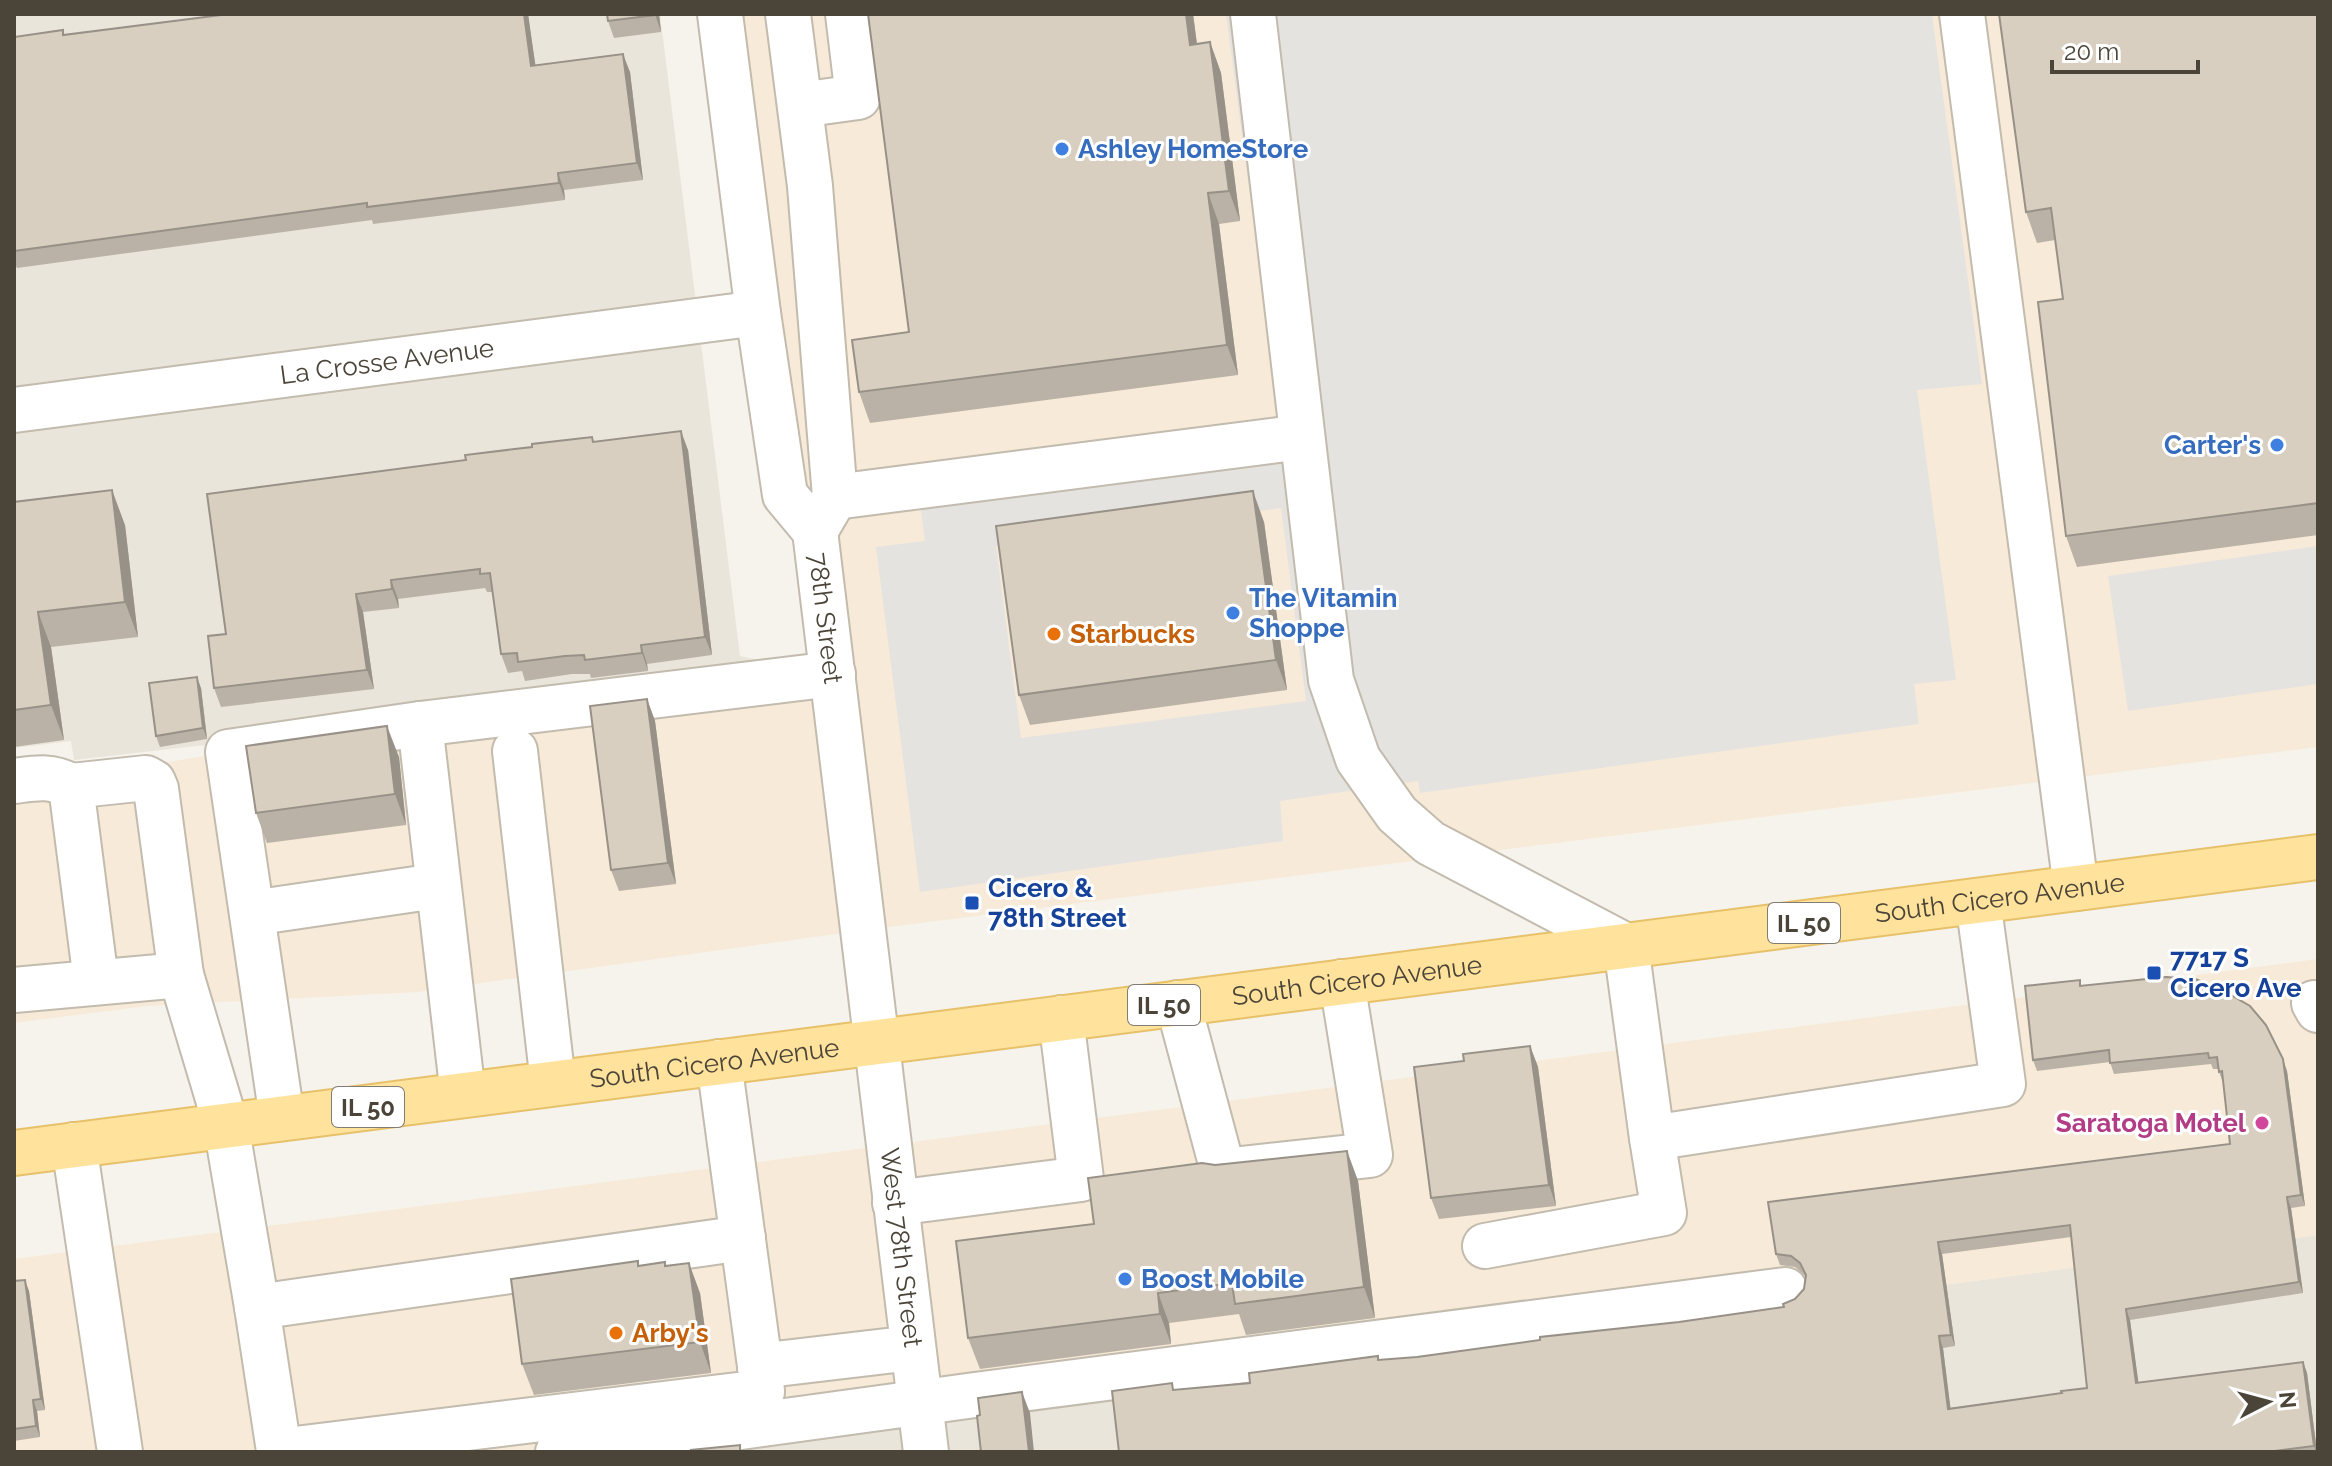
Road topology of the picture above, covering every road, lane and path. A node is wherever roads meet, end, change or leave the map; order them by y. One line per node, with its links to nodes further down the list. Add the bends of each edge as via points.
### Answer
1 (720, 14): 7 (street, 78th Street)
2 (788, 14): 6 (street)
3 (848, 14): 6 (street, via 858,97)
4 (1253, 14): 9 (street)
5 (1962, 14): 18 (street)
6 (800, 105): 10 (street, via 810,186)
7 (758, 313): 8 (street, La Crosse Avenue); 10 (street, 78th Street, via 785,495)
8 (14, 410)
9 (1302, 437): 10 (street); 21 (street, via 1331,680 1358,759 1397,814 1430,843)
10 (825, 514): 11 (street, 78th Street)
11 (833, 674): 12 (street); 28 (street, 78th Street)
12 (420, 724): 17 (street); 20 (street, via 228,752)
13 (515, 751): 30 (street)
14 (14, 781): 15 (street, via 46,776)
15 (71, 786): 22 (street, via 146,778 153,782); 23 (street)
16 (2318, 857): 18 (main road, South Cicero Avenue / IL 50)
17 (436, 886): 20 (street); 31 (street)
18 (2076, 888): 19 (main road, South Cicero Avenue / IL 50)
19 (1978, 901): 21 (main road, South Cicero Avenue / IL 50); 34 (street, via 2003,1084)
20 (252, 913): 32 (street)
21 (1626, 946): 24 (main road, South Cicero Avenue / IL 50); 34 (street)
22 (181, 975): 23 (street); 33 (street)
23 (96, 981): 25 (street)
24 (1342, 982): 26 (main road, South Cicero Avenue / IL 50); 26 (street, via 1370,1155 1223,1171)
25 (14, 990)
26 (1178, 1003): 27 (main road, South Cicero Avenue / IL 50)
27 (1061, 1018): 28 (main road, South Cicero Avenue / IL 50); 37 (street, via 1081,1179)
28 (875, 1042): 29 (main road, South Cicero Avenue / IL 50); 37 (street, West 78th Street)
29 (719, 1062): 30 (main road, South Cicero Avenue / IL 50); 38 (street)
30 (553, 1083): 31 (main road, South Cicero Avenue / IL 50)
31 (463, 1095): 32 (main road, South Cicero Avenue / IL 50)
32 (282, 1118): 33 (main road, South Cicero Avenue / IL 50)
33 (226, 1125): 35 (main road, South Cicero Avenue / IL 50); 41 (street)
34 (1652, 1138): 39 (street, via 1664,1213)
35 (74, 1145): 36 (main road, South Cicero Avenue / IL 50); 45 (street)
36 (14, 1153)
37 (895, 1203): 42 (street, West 78th Street)
38 (743, 1238): 41 (street); 43 (street)
39 (1485, 1246)
40 (1785, 1290): 44 (street)
41 (257, 1307): 43 (street, via 279,1451 762,1392)
42 (912, 1348): 43 (street); 44 (street, West 78th Street)
43 (760, 1366)
44 (920, 1402): 46 (street); 47 (street, West 78th Street)
45 (120, 1452)
46 (558, 1452)
47 (926, 1452)

